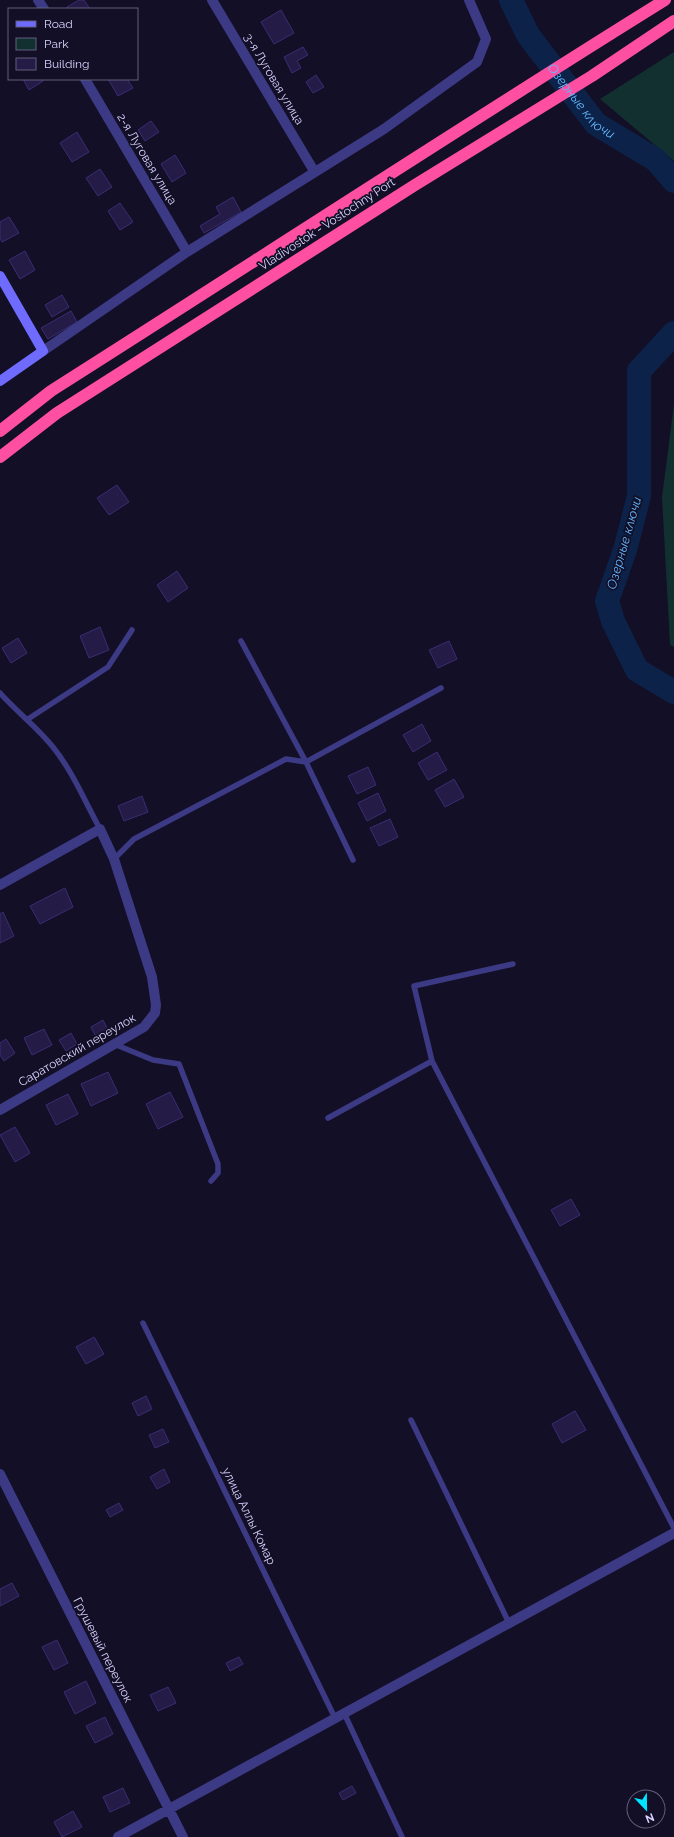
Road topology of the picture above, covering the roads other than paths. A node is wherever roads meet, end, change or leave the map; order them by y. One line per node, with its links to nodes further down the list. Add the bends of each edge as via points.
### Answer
1 (212, 0): 6 (street, 3-я Луговая улица)
2 (469, 0): 6 (street, via 486,39 477,62 384,129)
3 (665, 0): 11 (highway, Vladivostok - Vostochny Port, via 515,93 402,168 51,391)
4 (674, 21): 12 (highway, Vladivostok - Vostochny Port, via 592,76 415,184 57,413)
5 (86, 80): 7 (street, 2-я Луговая улица)
6 (314, 171): 7 (street)
7 (187, 252): 9 (street)
8 (0, 276): 9 (main road)
9 (43, 351): 10 (main road)
10 (0, 381)
11 (0, 430)
12 (0, 457)
13 (132, 630): 17 (lane, via 108,667)
14 (241, 641): 18 (lane)
15 (441, 688): 18 (lane)
16 (0, 693): 17 (lane)
17 (28, 719): 19 (lane, via 70,770)
18 (306, 762): 20 (lane, via 286,759 134,839); 21 (lane)
19 (100, 829): 20 (street); 22 (street)
20 (114, 859): 24 (street, Саратовский переулок, via 152,977 156,1005 155,1013 144,1027)
21 (353, 860)
22 (0, 885)
23 (513, 964): 25 (lane, via 414,986)
24 (113, 1044): 26 (street, Саратовский переулок); 28 (lane, via 153,1060 180,1064 218,1164 218,1173)
25 (432, 1061): 27 (lane); 32 (lane)
26 (0, 1110)
27 (328, 1118)
28 (211, 1181)
29 (143, 1323): 35 (lane, улица Аллы Комар)
30 (411, 1420): 34 (lane)
31 (0, 1474): 36 (street, Грушевый переулок)
32 (674, 1528)
33 (674, 1533): 34 (street)
34 (509, 1623): 35 (street)
35 (339, 1716): 36 (street); 39 (lane, улица Аллы Комар)
36 (169, 1810): 37 (street); 38 (street, Грушевый переулок)
37 (118, 1837)
38 (183, 1837)
39 (402, 1837)

